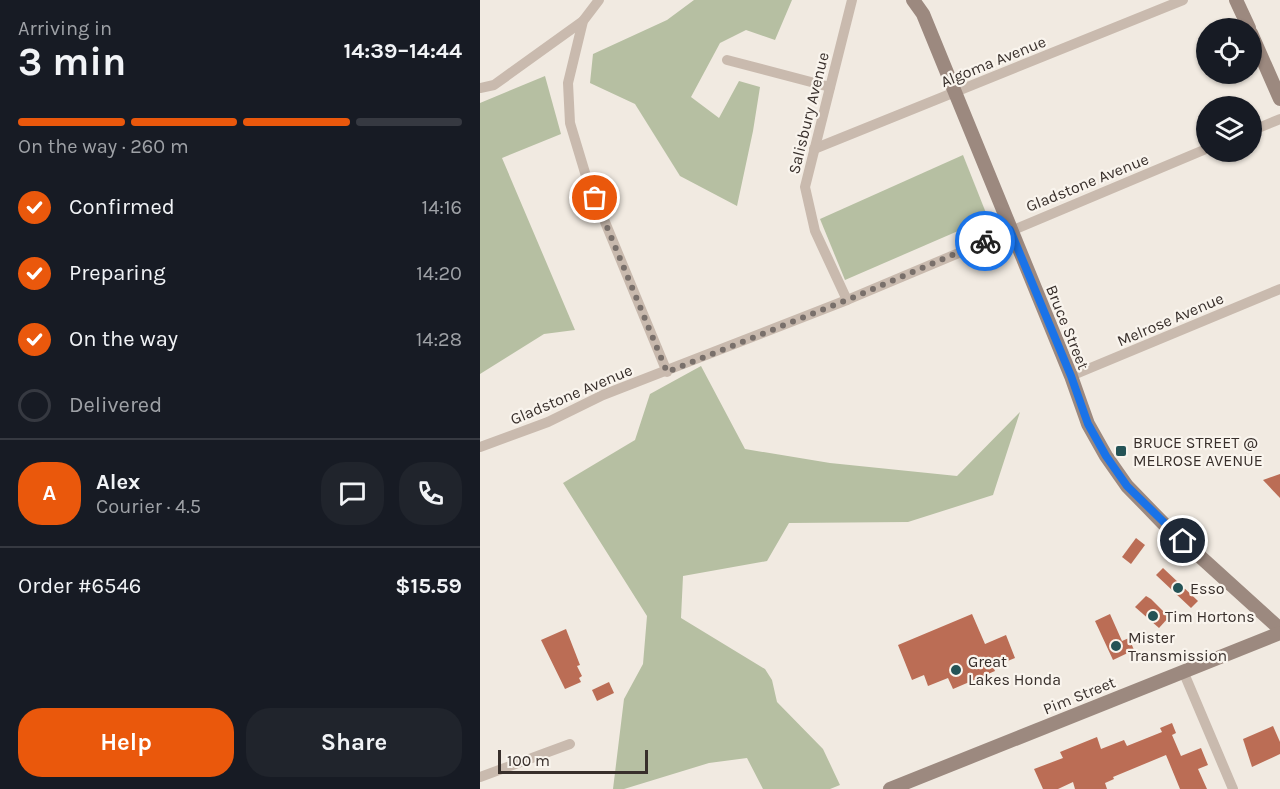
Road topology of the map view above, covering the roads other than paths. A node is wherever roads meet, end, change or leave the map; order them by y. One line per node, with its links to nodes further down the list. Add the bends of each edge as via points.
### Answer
1 (599, 0): 9 (street)
2 (852, 0): 12 (street, Salisbury Avenue)
3 (913, 0): 7 (main road, Bruce Street)
4 (919, 0): 7 (street, Bruce Street)
5 (1183, 0): 14 (street, Algoma Avenue)
6 (1236, 0): 8 (main road)
7 (922, 14): 14 (main road, Bruce Street)
8 (1244, 18)
9 (583, 21): 13 (street, via 494,85); 23 (street, via 568,83 570,123 586,176)
10 (1262, 58): 15 (main road)
11 (727, 60): 12 (street)
12 (830, 87): 18 (street, Salisbury Avenue)
13 (480, 88)
14 (955, 93): 18 (street, Algoma Avenue); 20 (main road, Bruce Street)
15 (1280, 99)
16 (1280, 119): 17 (street)
17 (1262, 126)
18 (814, 149): 22 (street, Salisbury Avenue, via 805,187 815,231)
19 (1196, 153): 20 (street, Gladstone Avenue)
20 (1010, 230): 22 (street, Gladstone Avenue); 24 (main road, Bruce Street)
21 (1280, 289): 24 (street, Melrose Avenue)
22 (847, 300): 23 (street, Gladstone Avenue)
23 (667, 372): 25 (street, Gladstone Avenue)
24 (1071, 376): 26 (main road, Bruce Street, via 1088,424 1127,486)
25 (480, 447)
26 (1280, 631): 27 (main road, Pim Street)
27 (1183, 671): 30 (main road, Pim Street); 31 (street)
28 (570, 744): 29 (street)
29 (480, 777)
30 (890, 789)
31 (1233, 789)

